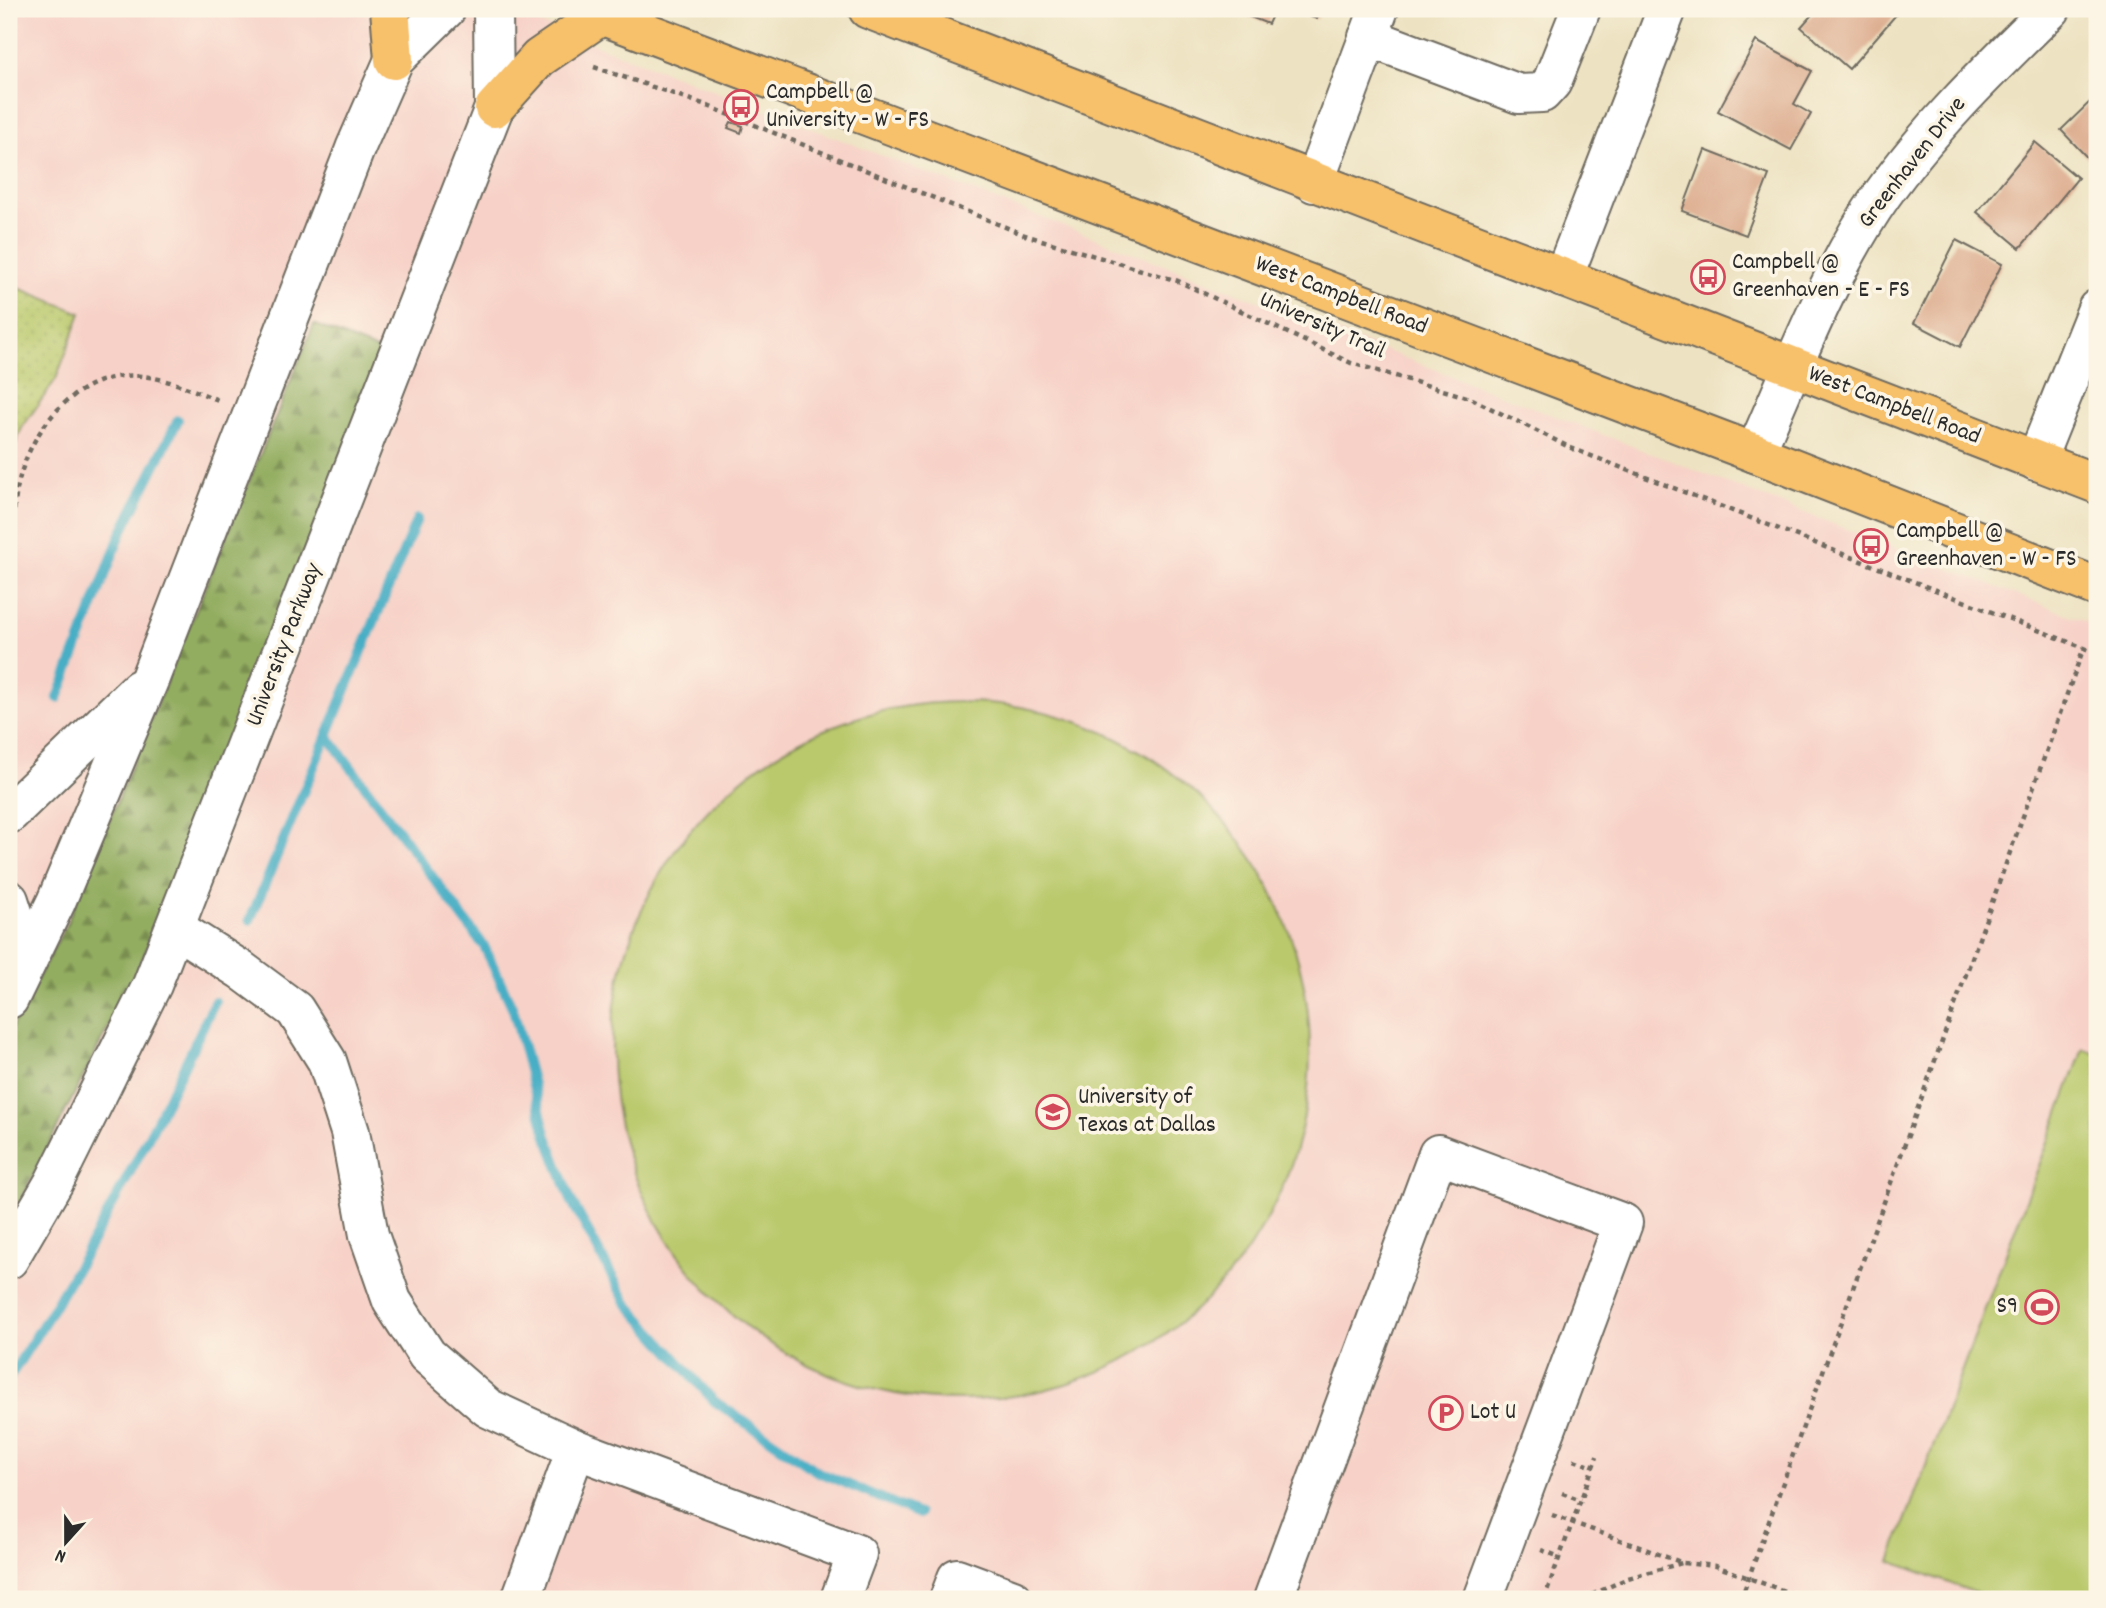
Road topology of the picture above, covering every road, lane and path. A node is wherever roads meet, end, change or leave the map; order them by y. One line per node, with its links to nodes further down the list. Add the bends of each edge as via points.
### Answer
1 (390, 9): 10 (main road)
2 (446, 9): 10 (street)
3 (493, 9): 12 (street, University Parkway)
4 (867, 9): 13 (main road, West Campbell Road)
5 (1581, 9): 9 (street, via 1552,82 1542,93 1519,94)
6 (1667, 9): 14 (street)
7 (2051, 9): 16 (street, Greenhaven Drive, via 1942,121 1882,195 1844,257)
8 (595, 11): 12 (main road, via 539,58); 18 (main road, West Campbell Road)
9 (1374, 23): 13 (street)
10 (394, 60): 25 (street)
11 (590, 66): 23 (path, University Trail, via 703,104 1025,235 1178,281 1351,363 1470,397 1572,448)
12 (494, 108): 28 (street, University Parkway)
13 (1314, 183): 14 (main road, West Campbell Road)
14 (1563, 278): 16 (main road, West Campbell Road)
15 (2097, 309): 19 (street)
16 (1793, 367): 18 (street, Greenhaven Drive); 19 (main road, West Campbell Road)
17 (225, 403): 22 (path, via 140,376 112,377 81,390 58,408 25,458 16,493)
18 (1755, 453): 21 (main road, West Campbell Road)
19 (2036, 461): 20 (main road, West Campbell Road)
20 (2097, 484)
21 (2097, 587)
22 (9, 640)
23 (2084, 647): 24 (path, University Trail); 36 (path)
24 (2097, 653)
25 (150, 678): 26 (street); 29 (street)
26 (9, 814)
27 (9, 900): 29 (street)
28 (175, 928): 31 (street, University Parkway, via 152,985 72,1145); 32 (street, via 295,1010 327,1061 350,1132 369,1235 392,1301 428,1355 488,1408)
29 (28, 959): 30 (street)
30 (9, 999)
31 (9, 1259)
32 (576, 1449): 37 (street); 38 (street, via 857,1554)
33 (1598, 1456): 34 (path)
34 (1573, 1522): 35 (path); 43 (path)
35 (1683, 1563): 36 (path, via 1716,1566); 44 (path, via 1628,1578)
36 (1749, 1578): 45 (path); 46 (path)
37 (521, 1599)
38 (840, 1599)
39 (949, 1599): 40 (street, via 957,1578)
40 (1013, 1599)
41 (1273, 1599): 42 (street, via 1438,1154 1623,1223)
42 (1483, 1599)
43 (1544, 1599)
44 (1583, 1599)
45 (1741, 1599)
46 (1806, 1599)

